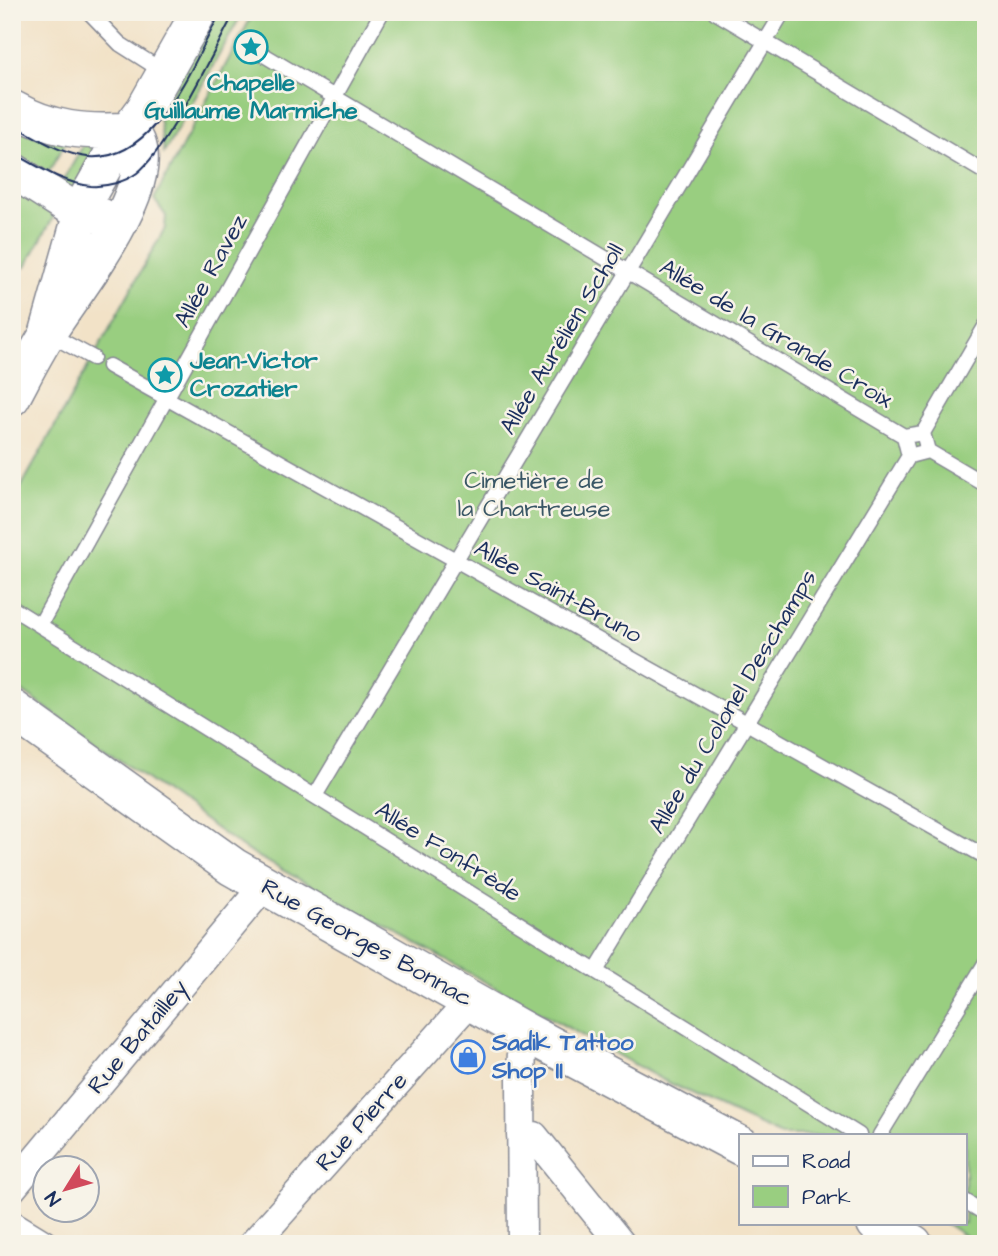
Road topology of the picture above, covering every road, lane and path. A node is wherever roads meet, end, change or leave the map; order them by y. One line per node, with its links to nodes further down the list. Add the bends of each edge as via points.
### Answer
1 (89, 12): 8 (lane, via 120,44)
2 (200, 12): 8 (street)
3 (382, 12): 9 (lane, Allée Ravez)
4 (715, 12): 6 (lane)
5 (783, 12): 6 (lane, Allée Aurélien Scholl)
6 (765, 42): 13 (lane); 16 (lane, Allée Aurélien Scholl)
7 (264, 55): 9 (lane, Allée de la Grande Croix)
8 (165, 72): 11 (street)
9 (334, 97): 16 (lane, Allée de la Grande Croix); 22 (lane, Allée Ravez)
10 (12, 108): 11 (street, via 67,130)
11 (129, 130): 14 (street, via 138,143 140,159); 15 (street)
12 (12, 170): 15 (street)
13 (986, 173)
14 (127, 205): 15 (street, via 99,216); 18 (street, via 99,260)
15 (80, 212): 18 (street)
16 (628, 272): 24 (lane, Allée de la Grande Croix); 28 (lane, Allée Aurélien Scholl)
17 (986, 325): 23 (lane)
18 (47, 334): 19 (lane); 21 (street)
19 (93, 358)
20 (109, 366): 22 (lane, Allée Saint-Bruno)
21 (12, 398)
22 (166, 398): 28 (lane, Allée Saint-Bruno); 30 (lane, Allée Ravez)
23 (923, 433): 24 (lane); 25 (lane)
24 (904, 436): 26 (lane)
25 (928, 451): 26 (lane); 27 (lane)
26 (909, 456): 32 (lane, Allée du Colonel Deschamps)
27 (986, 485)
28 (455, 561): 32 (lane, Allée Saint-Bruno); 33 (lane, Allée Aurélien Scholl)
29 (12, 608): 30 (lane, Allée Fonfrède)
30 (40, 625): 33 (lane, Allée Fonfrède)
31 (12, 709): 35 (main road, Rue Georges Bonnac)
32 (746, 723): 34 (lane, Allée Saint-Bruno); 37 (lane, Allée du Colonel Deschamps)
33 (315, 796): 37 (lane, Allée Fonfrède)
34 (986, 858)
35 (261, 884): 38 (main road, Rue Georges Bonnac); 44 (street, Rue Batailley, via 253,900)
36 (986, 962): 41 (lane)
37 (596, 971): 40 (lane, Allée Fonfrède)
38 (471, 1000): 39 (main road, Rue Georges Bonnac); 50 (street, Rue Pierre)
39 (527, 1033): 42 (street, via 522,1051); 43 (main road, Rue Georges Bonnac)
40 (857, 1134)
41 (881, 1134)
42 (521, 1135): 51 (street); 52 (street, via 534,1136)
43 (739, 1145)
44 (12, 1188)
45 (967, 1202): 46 (lane)
46 (986, 1214)
47 (878, 1224): 53 (main road)
48 (12, 1225): 49 (street)
49 (43, 1244)
50 (253, 1244)
51 (522, 1244)
52 (621, 1244)
53 (913, 1244)

